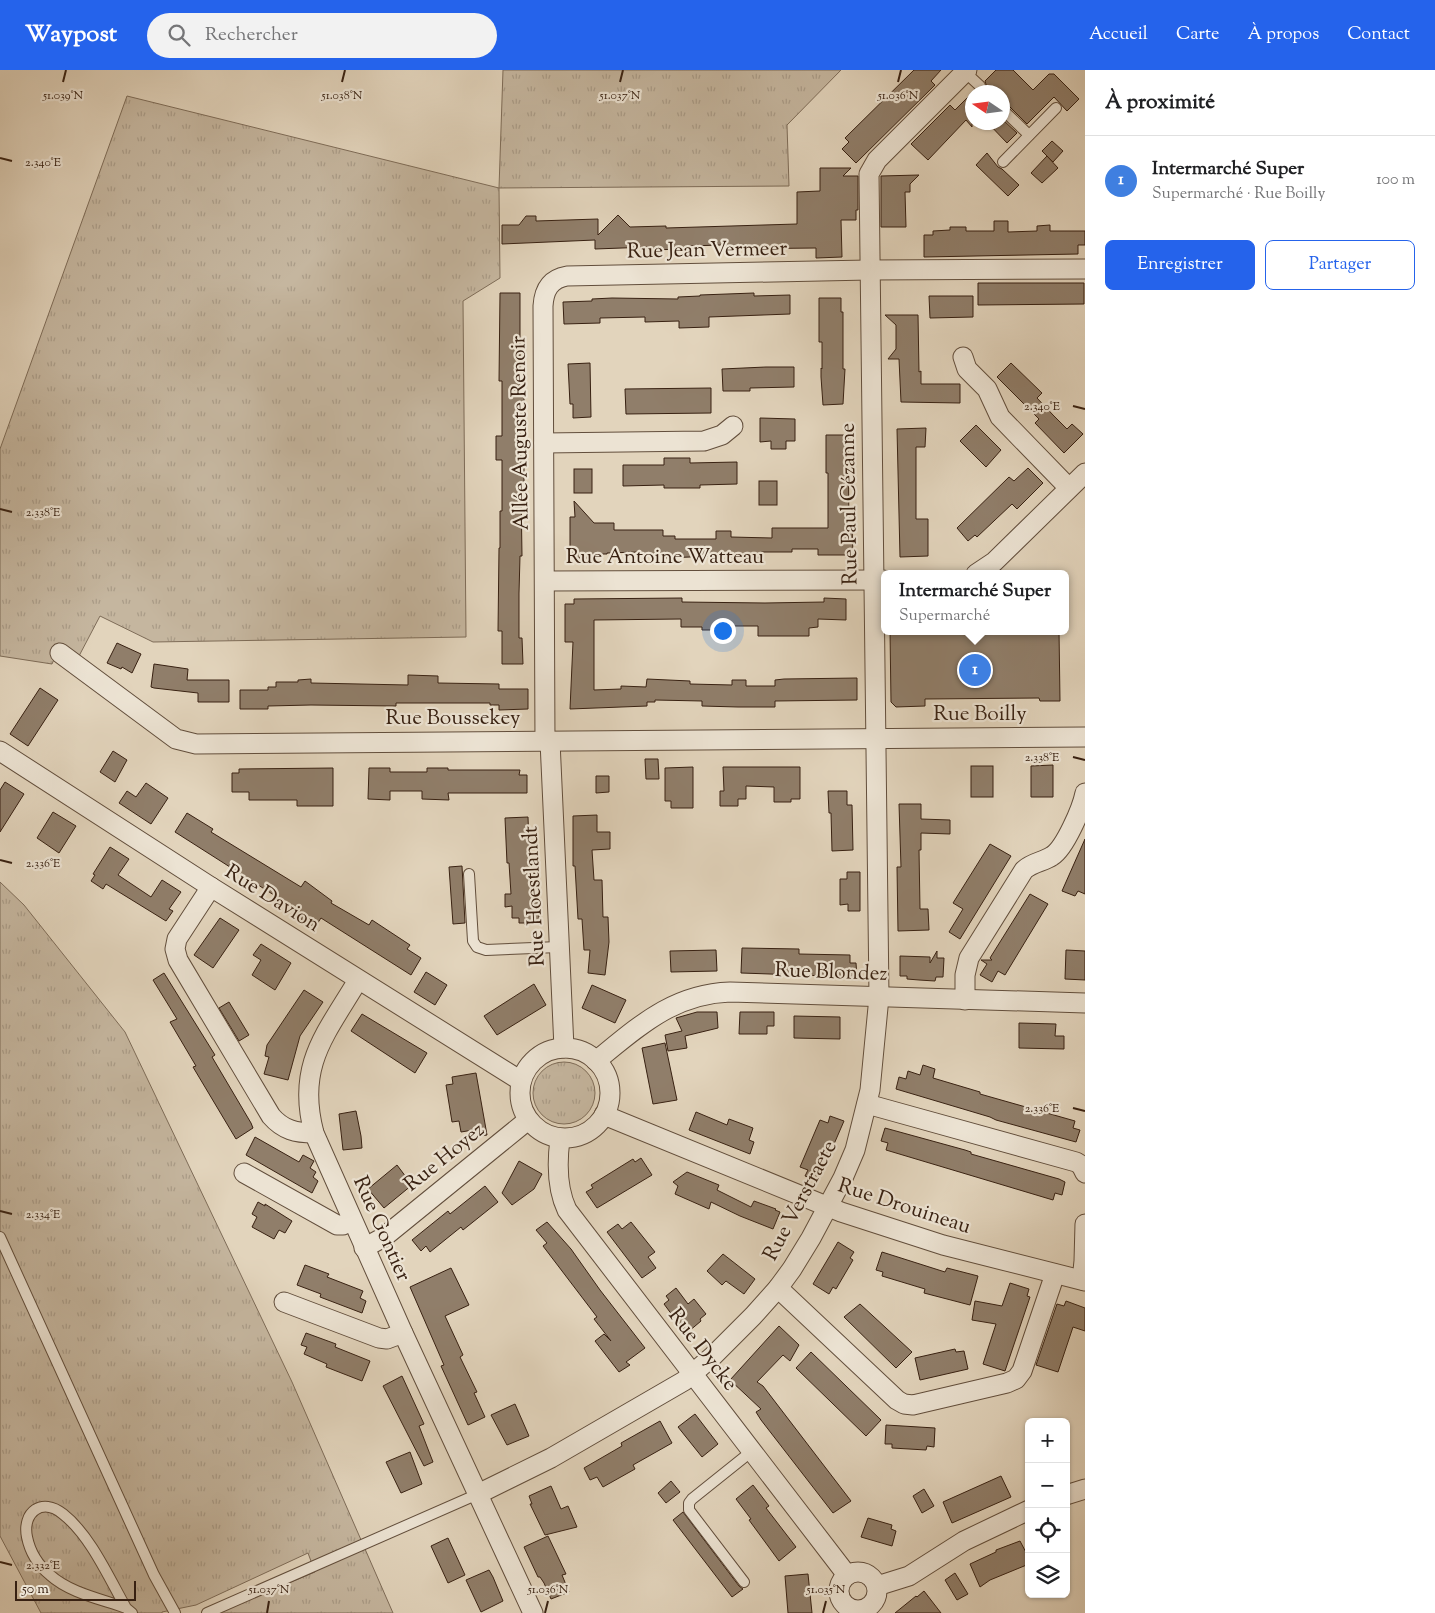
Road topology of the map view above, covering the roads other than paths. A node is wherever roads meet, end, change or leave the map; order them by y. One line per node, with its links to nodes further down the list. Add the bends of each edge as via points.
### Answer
1 (966, 71): 2 (lane); 8 (street, Rue Paul Cézanne, via 872,167 868,182)
2 (979, 85)
3 (1056, 108): 5 (lane)
4 (1010, 117): 5 (lane)
5 (1029, 135): 6 (lane)
6 (1003, 162)
7 (1085, 269): 8 (street, Rue Jean Vermeer)
8 (869, 270): 9 (street, Rue Jean Vermeer, via 567,276); 16 (street, Rue Paul Cézanne)
9 (548, 286): 12 (street, Allée Auguste Renoir, via 543,306)
10 (964, 357): 14 (street, via 967,369 987,389 1000,417)
11 (733, 426): 12 (street, via 722,435 704,441)
12 (544, 443): 17 (street, Allée Auguste Renoir)
13 (1085, 473): 14 (street)
14 (1069, 488): 15 (street)
15 (982, 570)
16 (879, 580): 17 (street, Rue Antoine Watteau); 20 (street, Rue Paul Cézanne)
17 (545, 581): 21 (street, Rue Antoine Watteau)
18 (60, 653): 21 (street, Rue Boussekey, via 185,743)
19 (1085, 737): 20 (street, Rue Boilly)
20 (875, 738): 21 (street, Rue Boussekey); 28 (street, Rue Verstraete)
21 (548, 741): 26 (street, Rue Hoestlandt)
22 (0, 751): 25 (street, Rue Davion)
23 (1085, 793): 29 (street, via 1061,848 1051,857 1024,870 970,958 965,975)
24 (469, 874): 26 (lane, via 473,940 477,946 486,950)
25 (212, 887): 27 (street, Rue Davion); 37 (street, via 177,939 178,960 273,1119 294,1132)
26 (559, 947): 31 (street, Rue Hoestlandt)
27 (358, 980): 33 (street, Rue Davion); 37 (street, Rue Gontier, via 322,1039 312,1063 309,1099)
28 (879, 998): 29 (street, Rue Blondez); 32 (street, Rue Blondez, via 730,992 704,995 659,1012); 34 (street, Rue Verstraete)
29 (965, 1000): 30 (street, Rue Blondez)
30 (1085, 1003)
31 (564, 1048): 32 (street, via 582,1051); 33 (street, via 537,1057)
32 (596, 1061): 35 (street, via 609,1086 610,1099)
33 (521, 1081): 36 (street, via 520,1101)
34 (868, 1104): 40 (street, via 1076,1162 1082,1165); 41 (street, Rue Verstraete, via 855,1150)
35 (604, 1115): 38 (street, via 597,1126 586,1133 574,1138); 41 (street, Rue Drouineau)
36 (528, 1120): 38 (street, via 540,1132); 45 (street, Rue Hoyez, via 384,1237)
37 (314, 1133): 42 (street, Rue Gontier)
38 (560, 1138): 51 (street, Rue Dycke, via 560,1189 567,1210)
39 (244, 1173): 42 (street, via 337,1225)
40 (1085, 1173)
41 (828, 1207): 46 (street, Rue Drouineau, via 922,1239); 48 (street, Rue Verstraete, via 800,1258)
42 (352, 1220): 45 (street, Rue Gontier)
43 (1085, 1224): 47 (street)
44 (0, 1237): 62 (lane, via 154,1574)
45 (364, 1248): 50 (street, Rue Gontier)
46 (1056, 1274): 47 (street, Rue Drouineau); 48 (street, via 1022,1371 1016,1379 913,1405 897,1400)
47 (1083, 1281)
48 (778, 1288): 51 (street, Rue Verstraete)
49 (284, 1302): 50 (street, via 379,1338 387,1339)
50 (403, 1332): 54 (street, Rue Gontier)
51 (693, 1375): 52 (street, Rue Dycke); 54 (street, Rue Verstraete, via 564,1451)
52 (752, 1451): 57 (street, Rue Dycke); 58 (lane, via 692,1499 688,1506)
53 (1085, 1489): 55 (street)
54 (478, 1494): 63 (lane); 64 (street, Rue Gontier)
55 (1070, 1494)
56 (1025, 1512): 59 (street, via 964,1541 910,1576)
57 (847, 1575): 59 (street, via 865,1573); 61 (street, via 840,1585 840,1595)
58 (744, 1582)
59 (877, 1586): 61 (street, via 877,1597 870,1607)
60 (129, 1610): 60 (lane, via 76,1526 63,1513 50,1507 44,1506 32,1512 27,1523 27,1538 33,1554 47,1572 74,1590)
61 (852, 1611)
62 (175, 1613)
63 (206, 1613)
64 (533, 1613)

